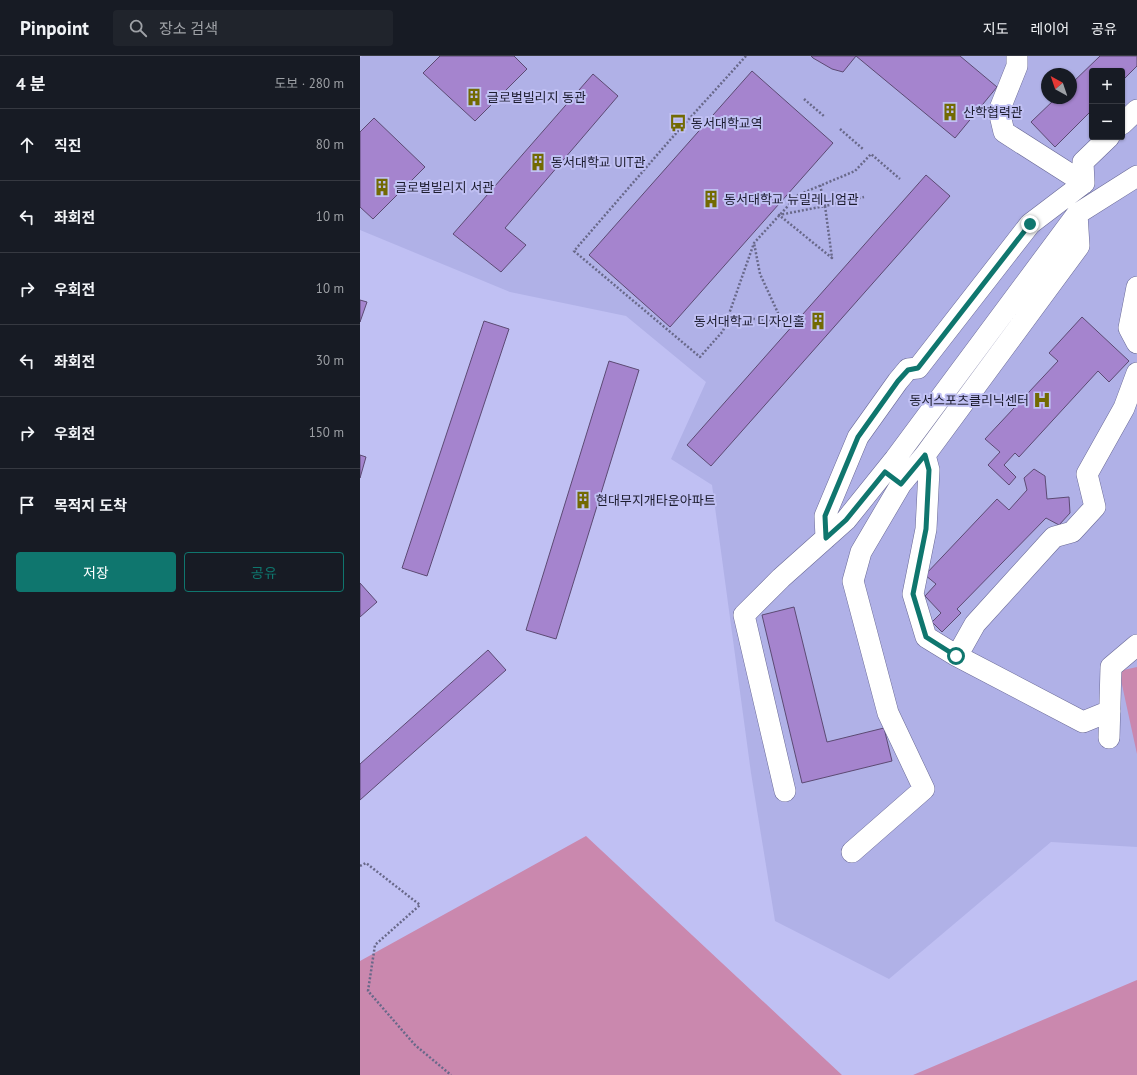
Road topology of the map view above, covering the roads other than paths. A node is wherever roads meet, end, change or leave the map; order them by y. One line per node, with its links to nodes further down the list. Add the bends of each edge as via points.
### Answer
1 (1017, 56): 6 (lane, via 1017,66 999,111 1004,132)
2 (1137, 110): 3 (lane)
3 (1125, 121)
4 (1106, 140): 6 (lane, via 1083,162)
5 (1137, 176): 7 (lane)
6 (1084, 183): 14 (lane, via 1030,224 918,368 908,370 898,381 858,437 825,516)
7 (1077, 214): 11 (lane, via 1078,246); 12 (lane)
8 (1137, 287): 9 (lane, via 1129,328)
9 (1137, 343)
10 (1137, 373): 16 (lane, via 1124,408 1087,474 1095,506 1072,532 1054,538 975,624)
11 (925, 455): 13 (lane); 16 (lane, via 929,470 926,529 913,594 926,637)
12 (885, 472): 13 (lane); 14 (lane, via 846,520)
13 (901, 484): 20 (lane, via 861,552 853,581 888,713 924,789)
14 (826, 538): 19 (lane, via 744,615)
15 (1137, 645): 17 (lane, via 1111,667)
16 (956, 656): 17 (lane, via 1083,722)
17 (1110, 711): 18 (lane)
18 (1109, 738)
19 (785, 791)
20 (852, 852)

